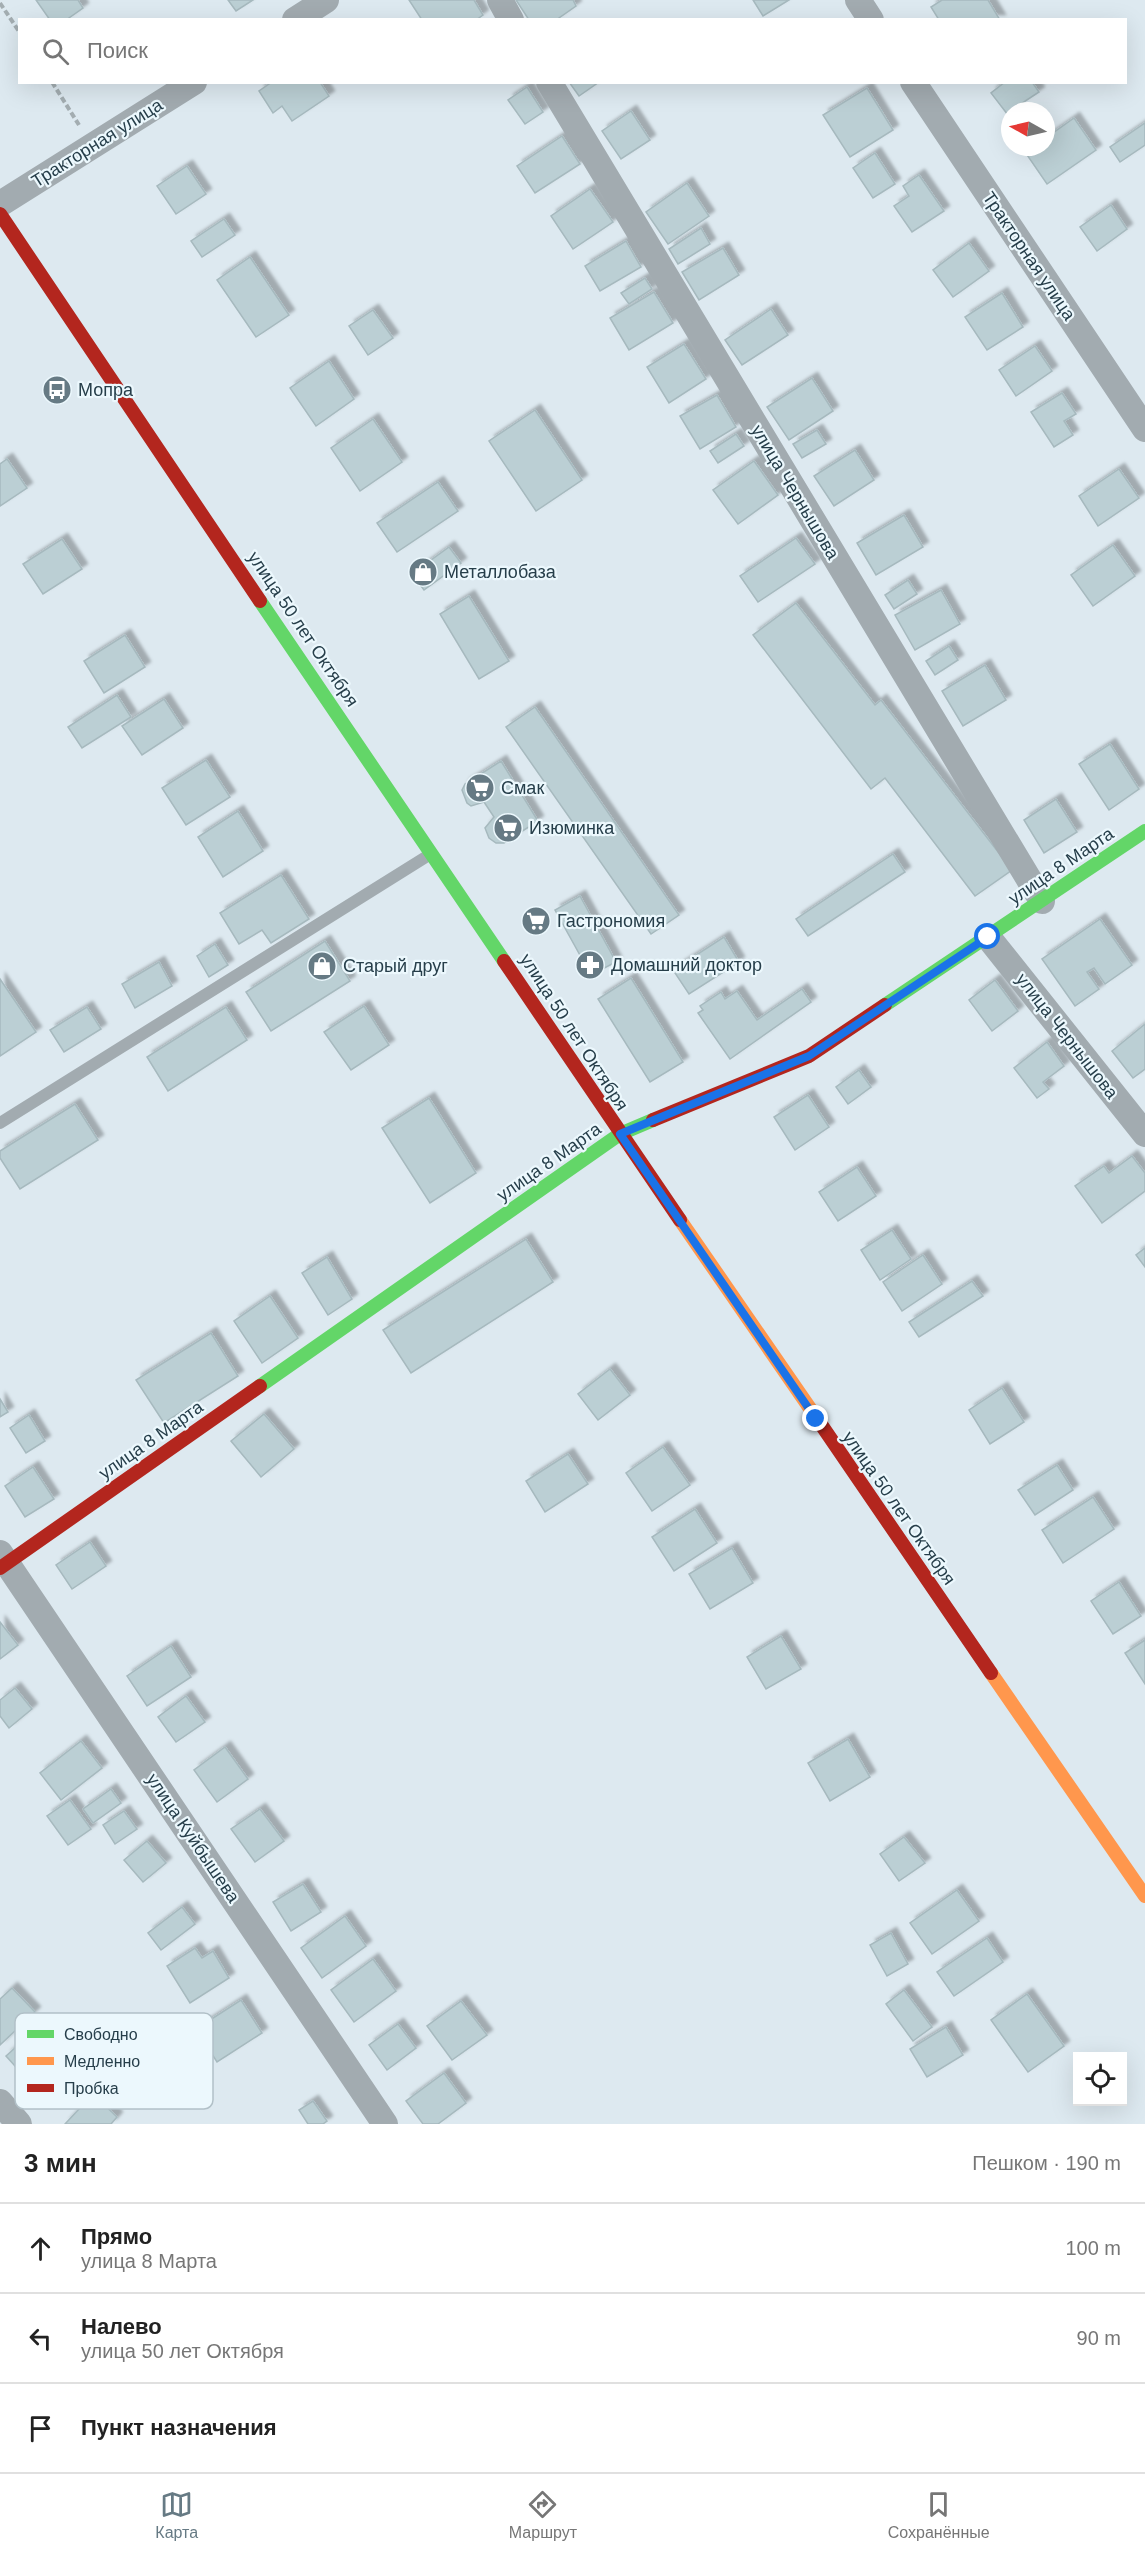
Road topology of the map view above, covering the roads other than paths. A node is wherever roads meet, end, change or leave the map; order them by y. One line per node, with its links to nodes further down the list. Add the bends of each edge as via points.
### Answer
1 (326, 0): 4 (street)
2 (500, 0): 5 (street)
3 (858, 0): 6 (street)
4 (298, 18)
5 (510, 18)
6 (870, 18)
7 (191, 84): 10 (street, Тракторная улица)
8 (550, 84): 15 (street, улица Чернышова)
9 (914, 84): 12 (street, Тракторная улица)
10 (0, 204)
11 (0, 214): 14 (main road, улица 50 лет Октября)
12 (1145, 429)
13 (1145, 831): 15 (main road, улица 8 Марта)
14 (433, 853): 17 (lane); 18 (main road, улица 50 лет Октября)
15 (1042, 901): 16 (main road, улица 8 Марта)
16 (988, 937): 18 (main road, улица 8 Марта, via 809,1056); 19 (street, улица Чернышова)
17 (0, 1123)
18 (620, 1134): 20 (main road, улица 8 Марта); 21 (main road, улица 50 лет Октября)
19 (1145, 1134)
20 (2, 1561): 24 (street, улица Куйбышева)
21 (1145, 1896)
22 (0, 2102): 23 (street)
23 (20, 2124)
24 (386, 2124)

